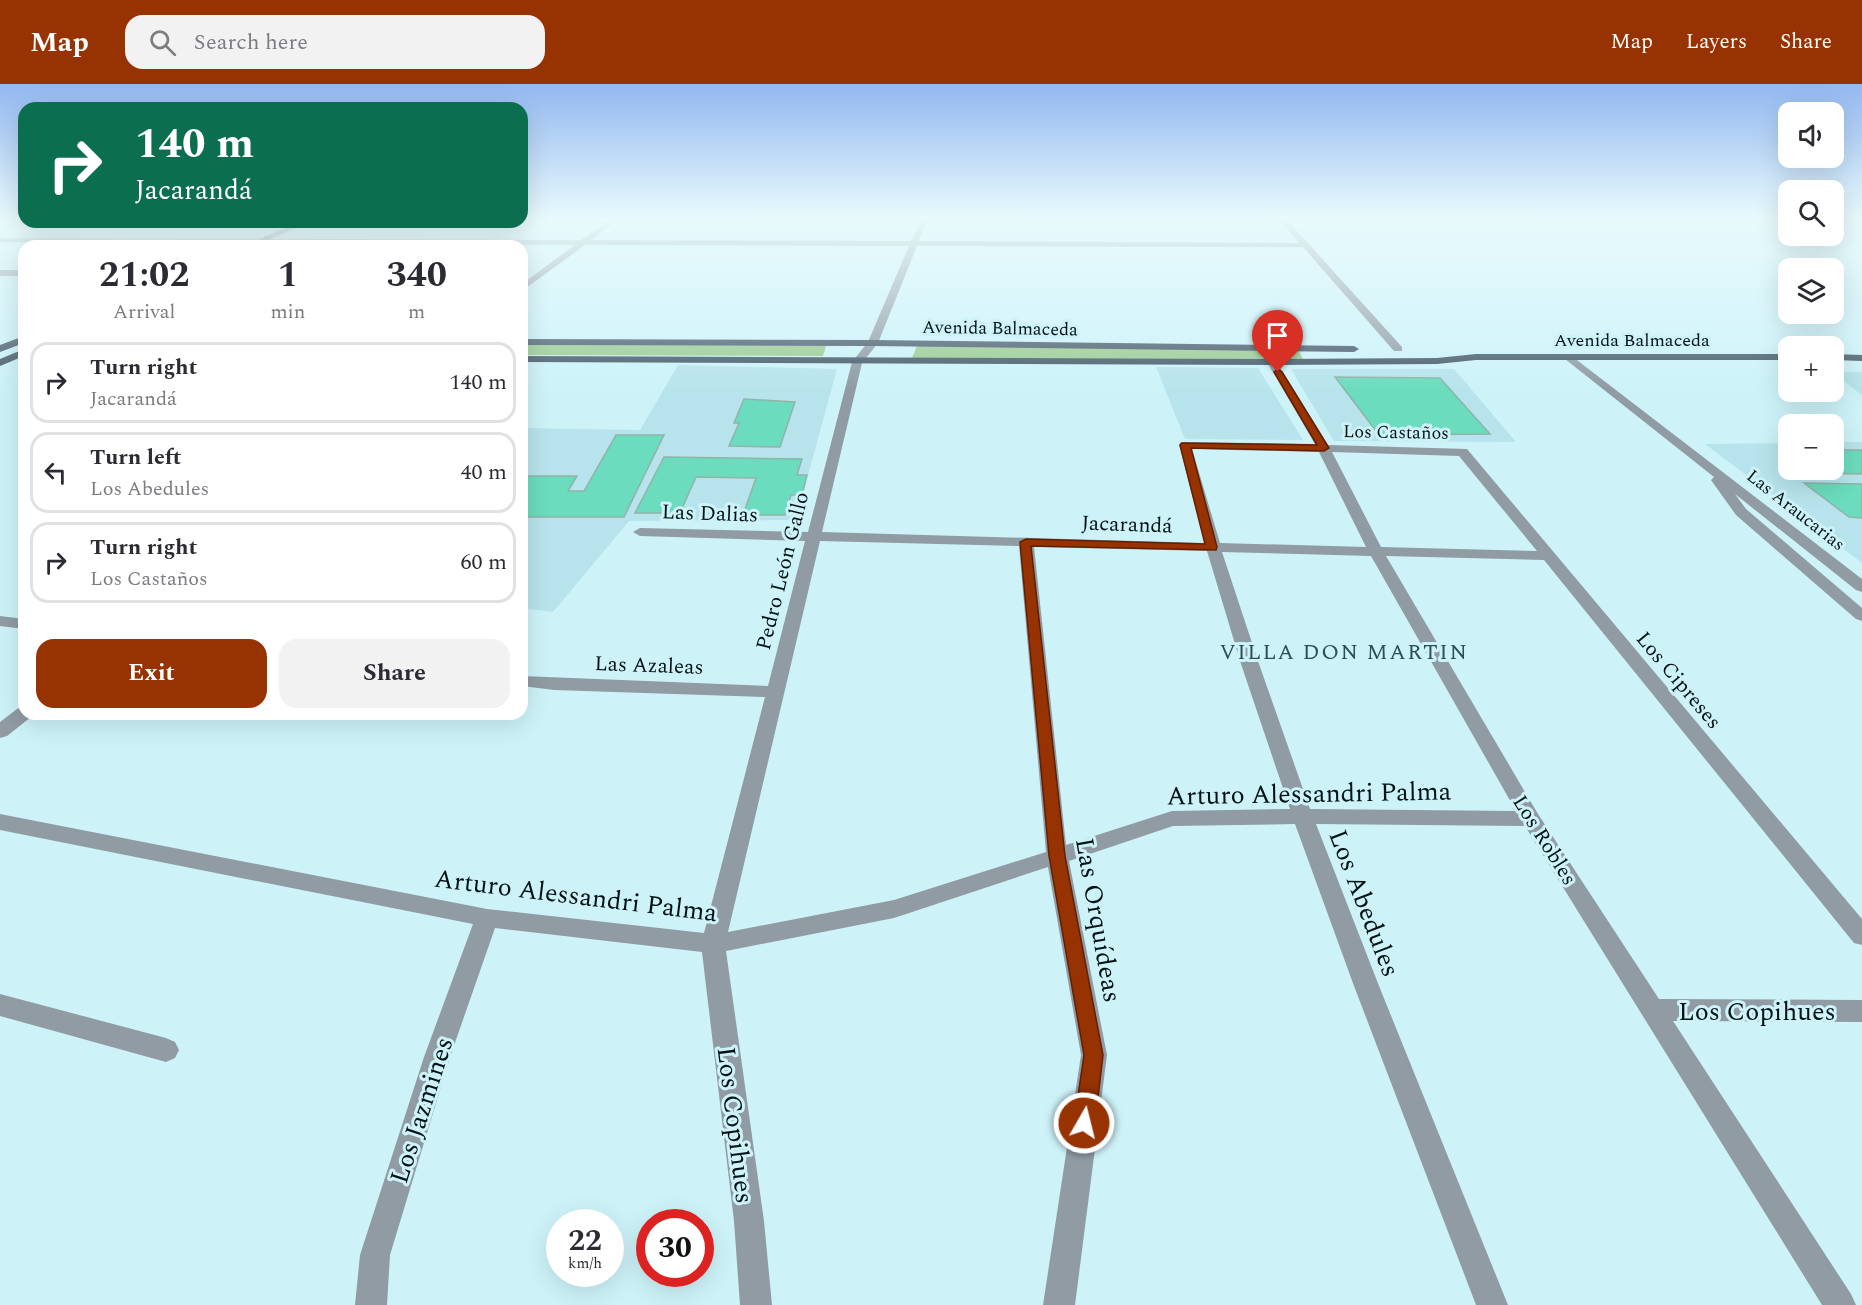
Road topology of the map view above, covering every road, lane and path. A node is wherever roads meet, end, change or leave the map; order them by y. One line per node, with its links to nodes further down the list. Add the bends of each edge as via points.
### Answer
1 (900, 277): 5 (street, Pedro León Gallo)
2 (1332, 277): 8 (street)
3 (18, 342): 9 (main road)
4 (528, 342): 5 (main road, Avenida Balmaceda)
5 (873, 343): 7 (main road, Avenida Balmaceda); 19 (street, Pedro León Gallo)
6 (18, 346): 9 (main road)
7 (1365, 349)
8 (1392, 349): 12 (main road, Avenida Balmaceda)
9 (0, 350): 10 (main road)
10 (18, 354)
11 (18, 356): 21 (main road)
12 (1476, 357): 13 (main road, Avenida Balmaceda); 18 (main road, Avenida Balmaceda)
13 (1569, 357): 14 (main road, Avenida Balmaceda); 22 (street, Las Araucarias)
14 (1778, 357)
15 (1844, 357): 16 (main road)
16 (1862, 358)
17 (528, 359): 19 (main road, Avenida Balmaceda)
18 (1452, 359): 20 (main road, Avenida Balmaceda); 22 (main road, via 1499,365)
19 (857, 362): 20 (main road, Avenida Balmaceda); 28 (street, Pedro León Gallo)
20 (1272, 362): 24 (street, Los Robles)
21 (0, 363)
22 (1582, 367): 26 (street, Las Araucarias)
23 (1185, 445): 24 (street, Los Castaños); 30 (street, Los Abedules)
24 (1324, 448): 25 (street, Los Castaños); 31 (street, Los Robles)
25 (1463, 452): 32 (street, Los Cipreses)
26 (1707, 464): 33 (street, Las Araucarias); 34 (street, Las Araucarias, via 1741,512)
27 (640, 532): 28 (street, Las Dalias)
28 (813, 537): 29 (street, Jacarandá); 38 (street, Pedro León Gallo)
29 (1026, 542): 30 (street, Jacarandá); 44 (street, Las Orquídeas)
30 (1212, 547): 31 (street, Jacarandá); 41 (street, Los Abedules)
31 (1376, 552): 32 (street, Jacarandá); 42 (street, Los Robles)
32 (1548, 556): 46 (street, Los Cipreses)
33 (1862, 587)
34 (1862, 616)
35 (0, 621): 36 (street)
36 (18, 623)
37 (528, 682): 38 (street, Las Azaleas)
38 (775, 692): 47 (street, Pedro León Gallo)
39 (18, 718): 40 (street)
40 (0, 732)
41 (1301, 816): 42 (street, Arturo Alessandri Palma); 44 (street, Arturo Alessandri Palma, via 1172,819); 55 (street, Los Abedules)
42 (1531, 819): 49 (street, Los Robles)
43 (0, 822): 45 (street, Arturo Alessandri Palma)
44 (1057, 856): 47 (street, Arturo Alessandri Palma, via 894,909); 54 (street, Las Orquídeas, via 1094,1055)
45 (487, 918): 47 (street, Arturo Alessandri Palma); 52 (street, Los Jazmines, via 437,1057 375,1255)
46 (1862, 936)
47 (712, 944): 53 (street, Los Copihues, via 749,1221)
48 (0, 1005): 51 (street)
49 (1653, 1010): 50 (street, Los Copihues); 56 (street, Los Robles)
50 (1862, 1011)
51 (166, 1050)
52 (371, 1305)
53 (756, 1305)
54 (1059, 1305)
55 (1492, 1305)
56 (1840, 1305)

